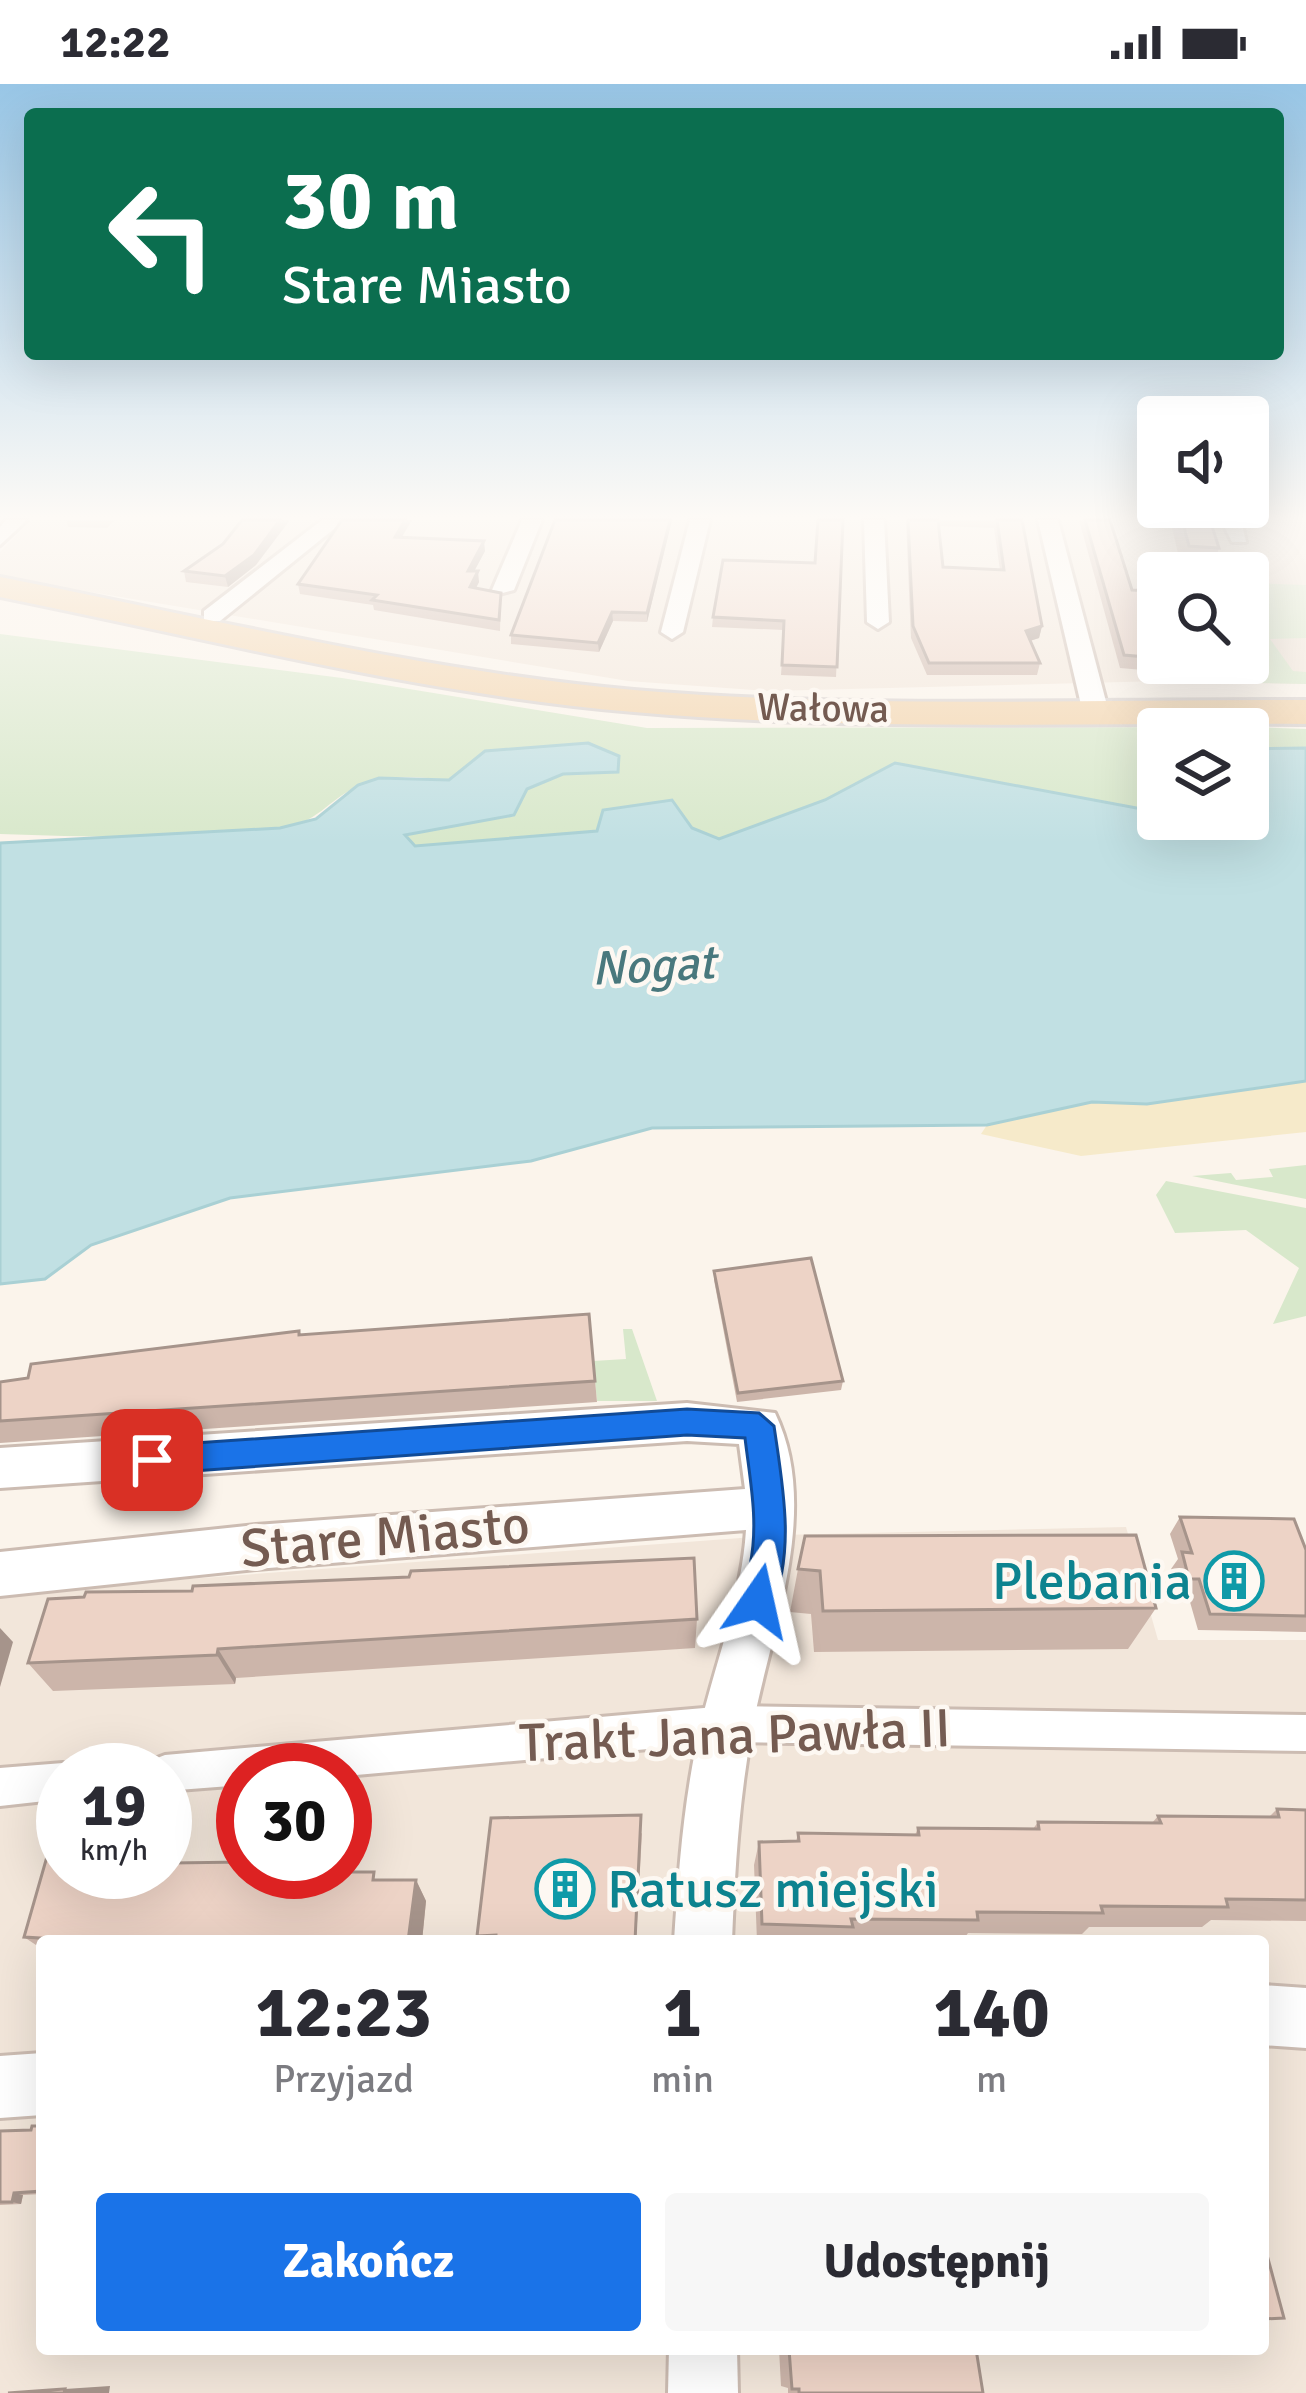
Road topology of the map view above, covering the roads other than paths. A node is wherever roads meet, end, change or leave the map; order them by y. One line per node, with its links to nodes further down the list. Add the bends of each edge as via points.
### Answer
1 (146, 628): 5 (main road, Wałowa, via 652,702)
2 (673, 628): 4 (street)
3 (1075, 628): 5 (street)
4 (672, 632)
5 (1095, 710): 6 (main road, Wałowa)
6 (1306, 712)
7 (0, 1468): 8 (street, Stare Miasto, via 741,1425 759,1426)
8 (770, 1508): 9 (street, Stare Miasto); 10 (street, Stare Miasto, via 768,1560)
9 (0, 1574)
10 (727, 1724): 11 (street, Trakt Jana Pawła II); 12 (street, Trakt Jana Pawła II); 15 (street, Stare Miasto)
11 (1306, 1733)
12 (192, 1771)
13 (36, 1784): 14 (street)
14 (0, 1787)
15 (703, 1935)
16 (1269, 2015): 17 (street)
17 (1306, 2018)
18 (36, 2084): 19 (street)
19 (0, 2087)
20 (703, 2355): 21 (street)
21 (703, 2393)

